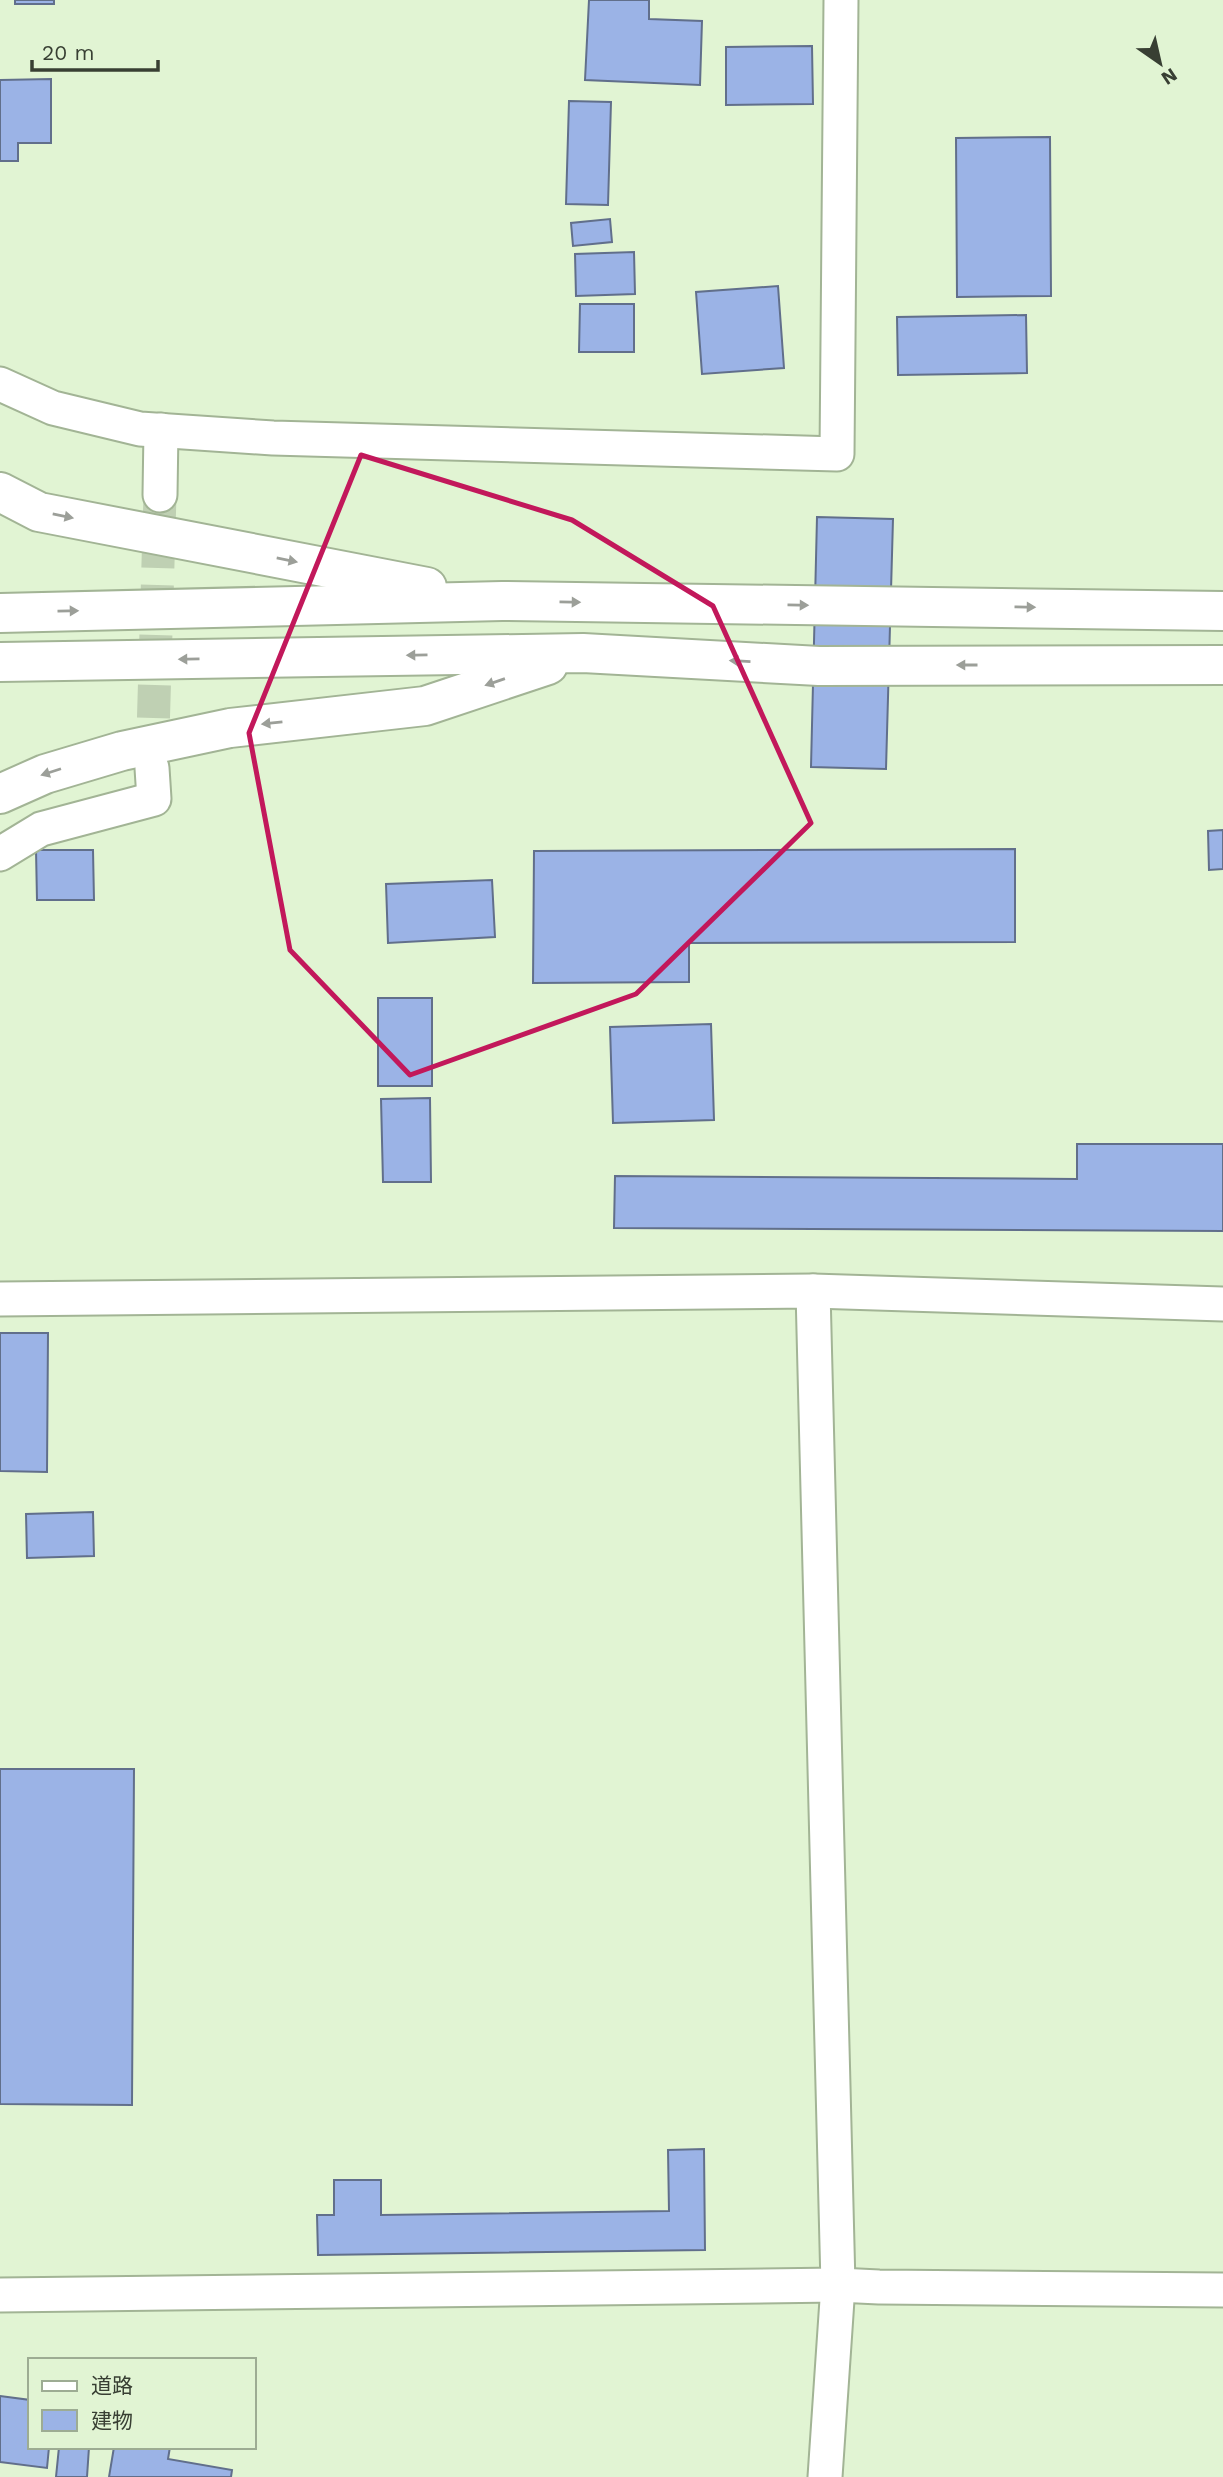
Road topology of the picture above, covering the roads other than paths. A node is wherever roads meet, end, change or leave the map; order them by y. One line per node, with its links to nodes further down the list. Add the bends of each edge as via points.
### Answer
1 (841, 0): 3 (street, via 837,454 273,438)
2 (0, 384): 3 (street, via 53,408)
3 (161, 430): 5 (street)
4 (0, 492): 7 (highway, one-way to 7, via 39,512)
5 (160, 495)
6 (1223, 587): 8 (highway)
7 (502, 601): 8 (highway, one-way to 8); 10 (highway, one-way to 7)
8 (1081, 608): 9 (highway)
9 (1223, 611)
10 (0, 613)
11 (583, 653): 12 (highway, one-way to 12); 13 (highway, one-way to 11, via 819,666); 17 (highway, one-way to 17, via 425,706 230,728 109,755 45,774)
12 (0, 662)
13 (1133, 664): 14 (highway); 15 (highway)
14 (1223, 666)
15 (1223, 681)
16 (152, 768): 18 (street, via 154,799 41,829)
17 (0, 794)
18 (0, 854)
19 (813, 1291): 20 (street); 21 (street); 22 (street)
20 (0, 1299)
21 (1223, 1304)
22 (838, 2285): 23 (street); 24 (street); 25 (street)
23 (1223, 2290)
24 (0, 2295)
25 (825, 2477)

